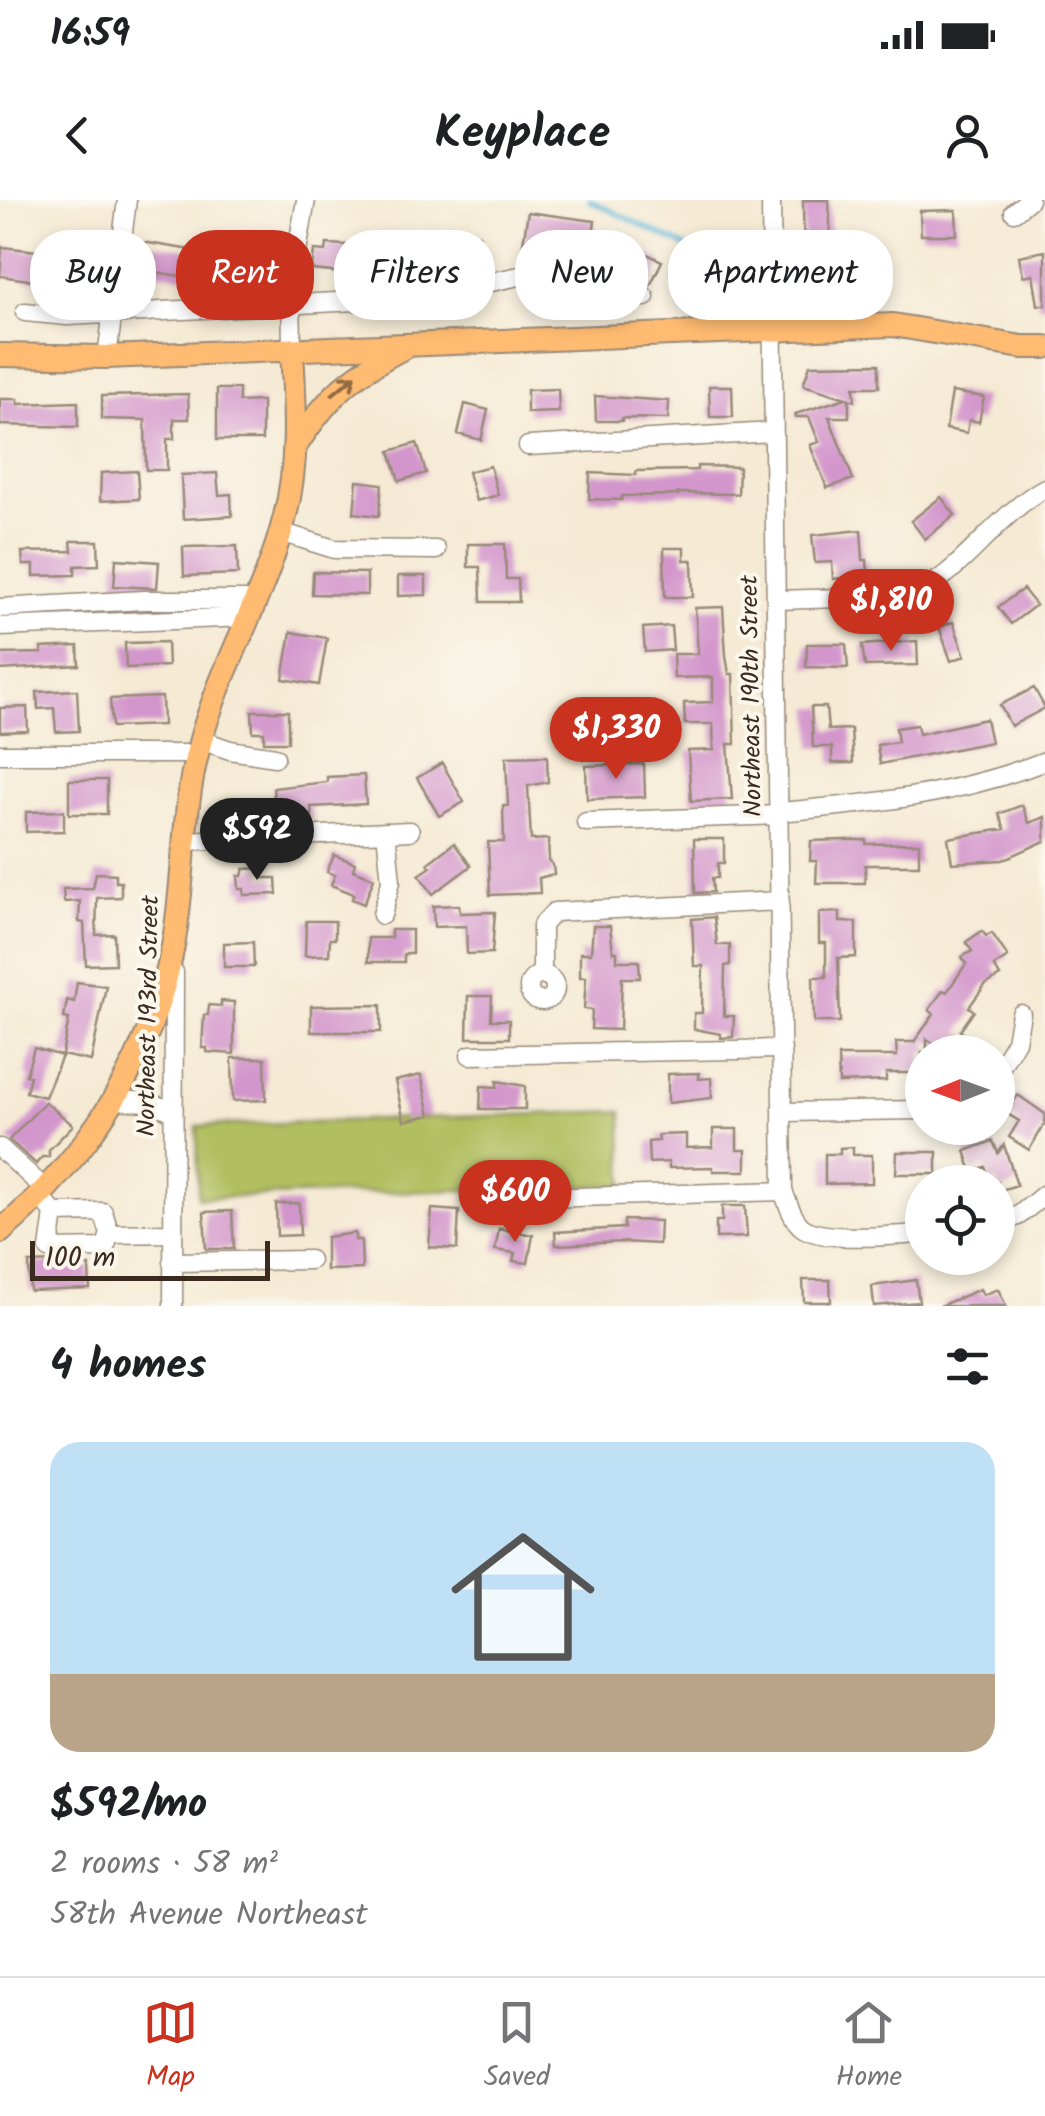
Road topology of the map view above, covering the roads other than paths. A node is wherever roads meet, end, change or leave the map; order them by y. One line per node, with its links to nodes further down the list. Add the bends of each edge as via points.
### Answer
1 (127, 200): 6 (street)
2 (306, 200): 7 (street)
3 (772, 200): 14 (street, Northeast 190th Street)
4 (1029, 200): 5 (street)
5 (1014, 212)
6 (123, 230)
7 (300, 230)
8 (515, 277): 9 (street, via 414,298)
9 (314, 301)
10 (26, 312): 11 (street)
11 (30, 312)
12 (111, 320): 19 (street)
13 (291, 320): 17 (street)
14 (772, 330): 15 (main road); 16 (main road, via 893,325); 20 (street, Northeast 190th Street)
15 (411, 344): 17 (main road); 21 (main road, one-way to 15, via 346,382)
16 (1045, 347)
17 (292, 350): 19 (main road); 21 (main road, Northeast 193rd Street)
18 (0, 355): 19 (main road)
19 (107, 357)
20 (774, 432): 22 (street); 26 (street, Northeast 190th Street)
21 (295, 446): 24 (main road, Northeast 193rd Street)
22 (528, 446)
23 (1045, 488): 26 (street, via 922,591)
24 (281, 532): 25 (street, via 334,549); 28 (main road, Northeast 193rd Street)
25 (436, 550)
26 (776, 600): 34 (street, Northeast 190th Street)
27 (0, 608): 28 (street, via 144,600)
28 (252, 609): 29 (street); 30 (main road, Northeast 193rd Street)
29 (0, 627)
30 (198, 747): 31 (street); 32 (street); 38 (main road, Northeast 193rd Street)
31 (0, 754)
32 (276, 757)
33 (1045, 760): 34 (street, via 946,793)
34 (779, 813): 35 (street); 39 (street, Northeast 190th Street)
35 (586, 822)
36 (410, 831): 37 (street)
37 (386, 832): 38 (street); 40 (street, via 391,881)
38 (184, 841): 41 (main road, Northeast 193rd Street)
39 (780, 901): 42 (street, via 554,912 542,925); 45 (street, Northeast 190th Street)
40 (382, 914)
41 (174, 944): 47 (main road, via 154,1016); 49 (street, Northeast 193rd Street)
42 (542, 975)
43 (1021, 1014): 44 (street)
44 (1015, 1043)
45 (782, 1050): 46 (street); 50 (street, Northeast 190th Street)
46 (470, 1055)
47 (114, 1100): 49 (street); 55 (main road)
48 (905, 1110): 50 (street)
49 (173, 1111): 58 (street, Northeast 193rd Street)
50 (783, 1112): 52 (street, Northeast 190th Street)
51 (0, 1148): 55 (street)
52 (784, 1191): 54 (street); 60 (street, via 802,1226 821,1235)
53 (1045, 1194): 56 (street)
54 (543, 1198)
55 (47, 1200): 57 (main road); 59 (street, via 103,1212); 59 (street, via 49,1248 104,1248)
56 (1015, 1217)
57 (0, 1232)
58 (173, 1233): 59 (street); 62 (street, Northeast 193rd Street)
59 (110, 1234)
60 (905, 1234)
61 (310, 1260): 62 (street)
62 (172, 1262): 63 (street, Northeast 193rd Street)
63 (172, 1306)

